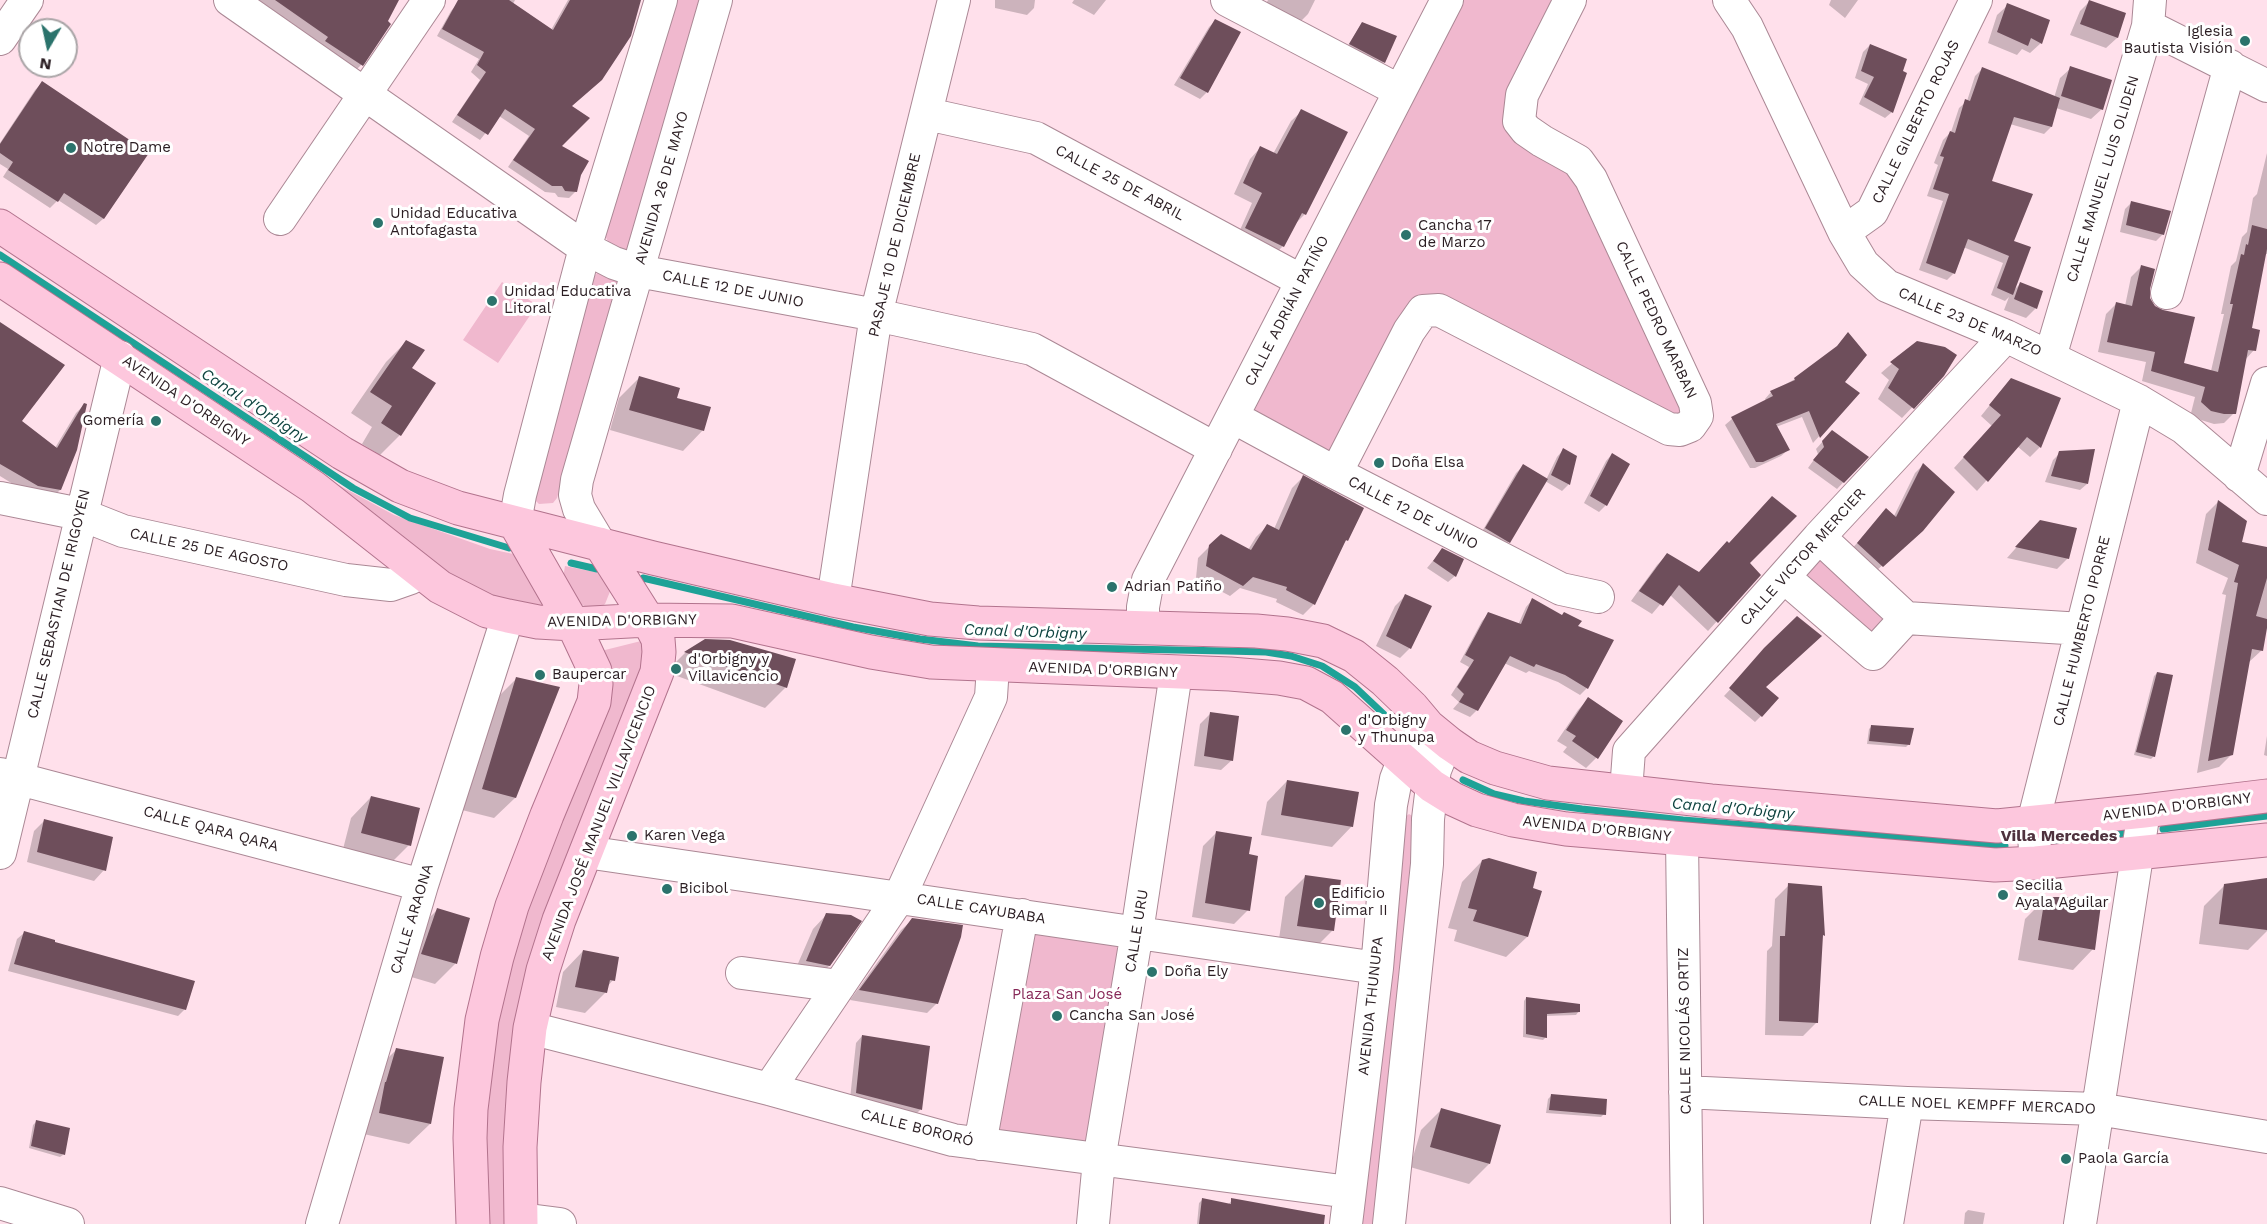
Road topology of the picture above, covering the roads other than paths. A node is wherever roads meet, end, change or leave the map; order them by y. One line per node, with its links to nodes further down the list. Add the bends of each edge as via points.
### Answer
1 (27, 0): 13 (street)
2 (230, 0): 17 (street, CALLE 12 DE JUNIO)
3 (429, 0): 17 (street)
4 (661, 0): 22 (street)
5 (716, 0): 23 (street, AVENIDA 26 DE MAYO)
6 (954, 0): 18 (street, PASAJE 10 DE DICIEMBRE)
7 (1227, 0): 16 (street)
8 (1447, 0): 16 (street, CALLE ADRIÁN PATIÑO)
9 (1570, 0): 35 (street, CALLE PEDRO MARBAN, via 1522,95 1519,121 1542,141 1578,161 1591,179 1695,403 1697,416 1690,426 1669,429 1439,310 1423,311)
10 (1729, 0): 21 (street, CALLE 23 DE MARZO, via 1747,27)
11 (1976, 0): 21 (street, CALLE GILBERTO ROJAS, via 1872,212)
12 (2149, 13): 14 (street); 30 (street, CALLE MANUEL LUIS OLIDEN)
13 (0, 39)
14 (2230, 66): 15 (street); 26 (street)
15 (2267, 86)
16 (1400, 91): 25 (street, CALLE ADRIÁN PATIÑO)
17 (364, 93): 19 (street); 22 (street, CALLE 12 DE JUNIO)
18 (927, 114): 25 (street, CALLE 25 DE ABRIL, via 1036,138); 27 (street, PASAJE 10 DE DICIEMBRE)
19 (280, 219)
20 (0, 226): 40 (main road, AVENIDA D'ORBIGNY, via 376,473 458,508)
21 (1844, 232): 28 (street, CALLE 23 DE MARZO, via 1863,264 1887,286)
22 (585, 248): 23 (street, CALLE 12 DE JUNIO); 40 (street)
23 (638, 271): 27 (street, CALLE 12 DE JUNIO); 42 (street, AVENIDA 26 DE MAYO, via 577,480 575,495 579,509)
24 (0, 279): 29 (main road, AVENIDA D'ORBIGNY)
25 (1302, 281): 33 (street, CALLE ADRIÁN PATIÑO)
26 (2167, 293)
27 (876, 315): 34 (street, CALLE 12 DE JUNIO, via 1032,350); 46 (street, PASAJE 10 DE DICIEMBRE)
28 (2006, 336): 30 (street, CALLE 23 DE MARZO); 41 (street, CALLE VICTOR MERCIER)
29 (120, 357): 39 (street, CALLE SEBASTIAN DE IRIGOYEN); 43 (main road, AVENIDA D'ORBIGNY, via 314,487)
30 (2050, 357): 32 (street, CALLE 23 DE MARZO)
31 (2267, 383): 36 (street)
32 (2139, 400): 36 (street, CALLE 23 DE MARZO, via 2184,428); 52 (street, CALLE HUMBERTO IPORRE)
33 (1233, 417): 34 (street, CALLE ADRIÁN PATIÑO); 35 (street, CALLE 12 DE JUNIO)
34 (1216, 449): 51 (street, CALLE ADRIÁN PATIÑO, via 1148,580)
35 (1336, 473): 45 (street, CALLE 12 DE JUNIO, via 1561,589)
36 (2239, 476): 38 (street, CALLE 23 DE MARZO)
37 (0, 498): 39 (street, CALLE 25 DE AGOSTO)
38 (2267, 499)
39 (80, 514): 43 (street, CALLE 25 DE AGOSTO, via 123,531 346,580 391,585); 57 (street, CALLE SEBASTIAN DE IRIGOYEN)
40 (515, 523): 42 (main road, AVENIDA D'ORBIGNY); 50 (main road)
41 (1819, 537): 44 (street, CALLE VICTOR MERCIER); 48 (street)
42 (600, 544): 46 (main road, AVENIDA D'ORBIGNY); 49 (main road, AVENIDA JOSÉ MANUEL VILLAVICENCIO)
43 (418, 571): 47 (main road, AVENIDA D'ORBIGNY, via 487,611)
44 (1785, 578): 48 (street, via 1873,654); 59 (street, CALLE VICTOR MERCIER, via 1629,751)
45 (1598, 597)
46 (833, 600): 51 (main road, AVENIDA D'ORBIGNY, via 930,619)
47 (508, 616): 50 (main road, AVENIDA D'ORBIGNY); 69 (street, CALLE ARAONA)
48 (1906, 618): 52 (street)
49 (648, 620): 50 (main road, AVENIDA D'ORBIGNY); 53 (main road, AVENIDA D'ORBIGNY, via 732,621 871,652 931,662); 66 (main road, AVENIDA JOSÉ MANUEL VILLAVICENCIO, via 658,639 657,672)
50 (573, 624): 89 (main road, via 595,671 594,702 512,906 482,1020 471,1110)
51 (1143, 627): 55 (main road, AVENIDA D'ORBIGNY, via 1256,631 1323,641 1354,656)
52 (2082, 629): 62 (street, CALLE HUMBERTO IPORRE)
53 (993, 666): 54 (main road, AVENIDA D'ORBIGNY); 70 (street, via 992,697)
54 (1176, 673): 56 (main road, AVENIDA D'ORBIGNY, via 1230,674 1306,683 1332,697); 72 (street, CALLE URU)
55 (1439, 735): 56 (street, AVENIDA THUNUPA); 58 (street, via 1441,755); 59 (main road, AVENIDA D'ORBIGNY, via 1469,757 1495,768 1548,783)
56 (1403, 761): 58 (main road, AVENIDA D'ORBIGNY); 73 (street, AVENIDA THUNUPA, via 1391,805)
57 (9, 776): 65 (street, CALLE SEBASTIAN DE IRIGOYEN); 69 (street, CALLE QARA QARA)
58 (1432, 786): 63 (main road, AVENIDA D'ORBIGNY, via 1477,810 1513,820 1566,829); 93 (street)
59 (1626, 791): 62 (main road, AVENIDA D'ORBIGNY, via 1997,825)
60 (2267, 796): 61 (main road, AVENIDA D'ORBIGNY)
61 (2144, 811): 62 (main road, AVENIDA D'ORBIGNY); 67 (street)
62 (2033, 823): 68 (street, CALLE HUMBERTO IPORRE)
63 (1682, 839): 68 (main road, AVENIDA D'ORBIGNY, via 1995,865); 78 (street, CALLE NICOLÁS ORTIZ)
64 (2267, 840): 67 (main road, AVENIDA D'ORBIGNY)
65 (0, 852)
66 (586, 852): 70 (street, CALLE CAYUBABA); 76 (main road, AVENIDA JOSÉ MANUEL VILLAVICENCIO, via 555,930)
67 (2139, 854): 68 (main road, AVENIDA D'ORBIGNY); 80 (street)
68 (2036, 864)
69 (422, 885): 88 (street, CALLE ARAONA)
70 (900, 896): 71 (street, CALLE CAYUBABA); 75 (street)
71 (1022, 915): 72 (street, CALLE CAYUBABA); 82 (street)
72 (1137, 932): 73 (street, CALLE CAYUBABA); 83 (street, CALLE URU)
73 (1377, 968): 84 (street, AVENIDA THUNUPA)
74 (742, 973): 75 (street)
75 (840, 986): 77 (street)
76 (530, 1028): 77 (street, CALLE BORORÓ); 86 (main road, AVENIDA JOSÉ MANUEL VILLAVICENCIO, via 520,1147)
77 (769, 1089): 82 (street, CALLE BORORÓ)
78 (1685, 1092): 79 (street, CALLE NOEL KEMPFF MERCADO); 94 (street, CALLE NICOLÁS ORTIZ)
79 (1907, 1103): 80 (street, CALLE NOEL KEMPFF MERCADO); 95 (street)
80 (2098, 1109): 81 (street, CALLE NOEL KEMPFF MERCADO); 96 (street)
81 (2267, 1137)
82 (980, 1144): 83 (street, CALLE BORORÓ)
83 (1099, 1160): 84 (street, CALLE BORORÓ); 91 (street, CALLE URU)
84 (1349, 1192): 92 (street, AVENIDA THUNUPA)
85 (0, 1203): 87 (street)
86 (521, 1221): 90 (street)
87 (68, 1224)
88 (322, 1224)
89 (473, 1224)
90 (560, 1224)
91 (1093, 1224)
92 (1346, 1224)
93 (1389, 1224)
94 (1687, 1224)
95 (1887, 1224)
96 (2080, 1224)

